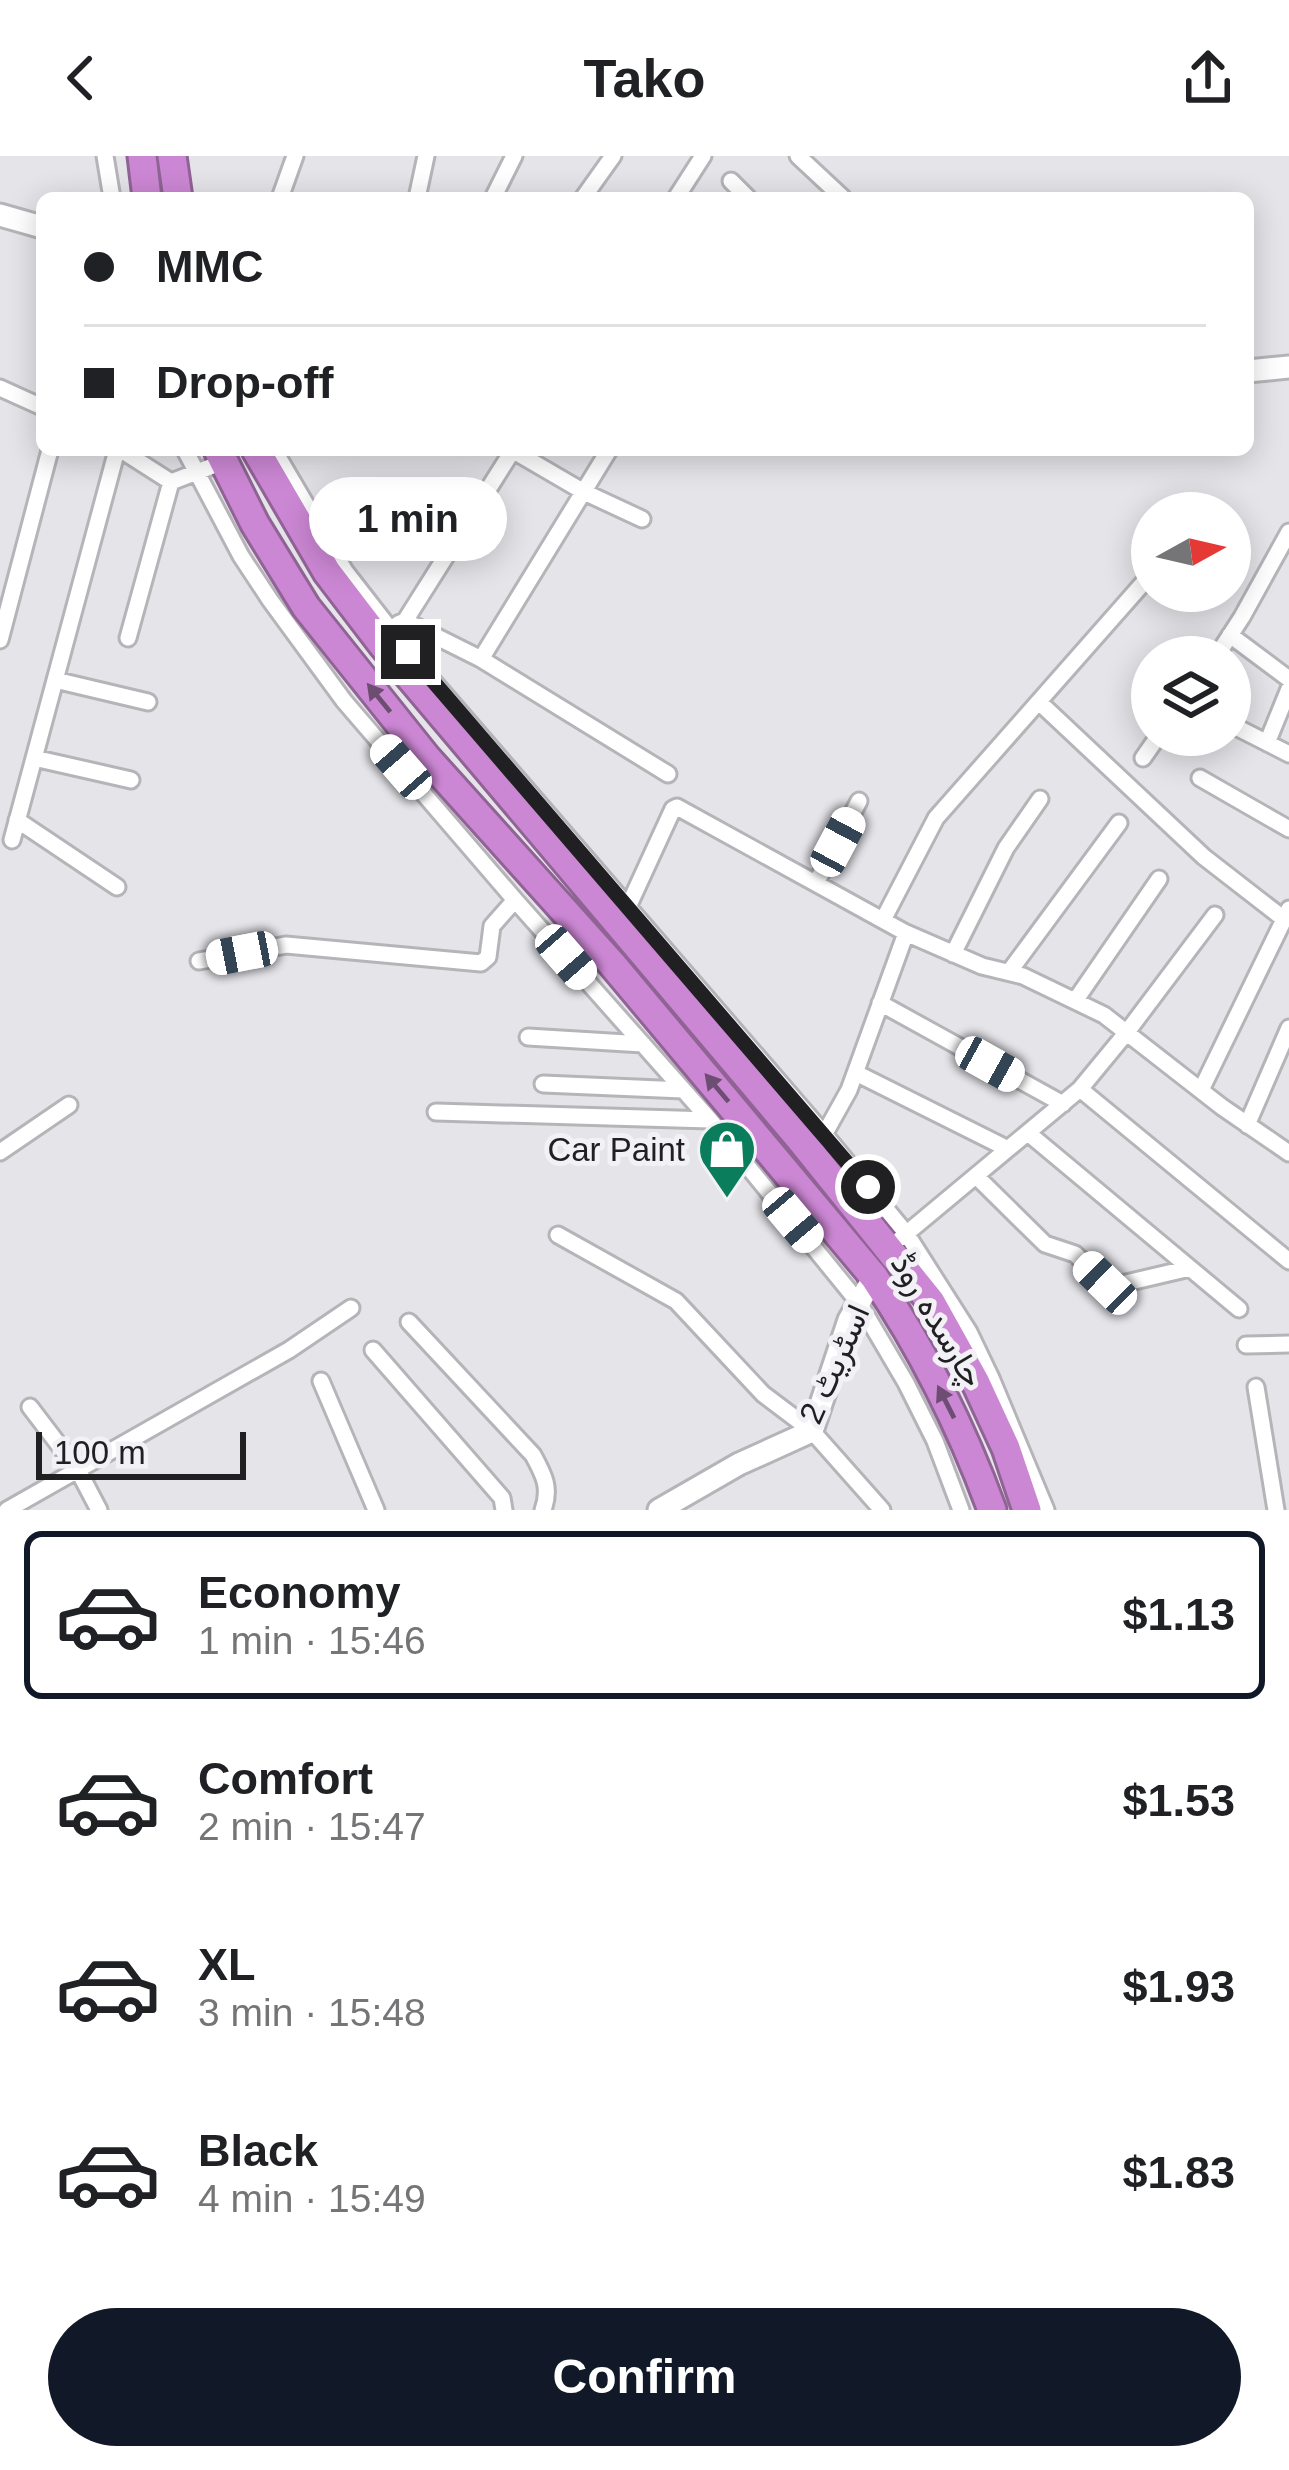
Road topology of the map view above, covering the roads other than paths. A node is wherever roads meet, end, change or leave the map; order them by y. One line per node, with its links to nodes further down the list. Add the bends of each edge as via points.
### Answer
1 (105, 156): 12 (street)
2 (142, 156): 13 (highway)
3 (172, 156): 14 (highway)
4 (184, 156): 15 (street)
5 (295, 156): 16 (street)
6 (426, 156): 17 (street)
7 (514, 156): 18 (street)
8 (614, 156): 19 (street)
9 (703, 156): 20 (street)
10 (798, 156): 22 (street)
11 (731, 181): 21 (street)
12 (111, 192)
13 (145, 192)
14 (177, 192)
15 (189, 192)
16 (282, 192)
17 (418, 192)
18 (496, 192)
19 (588, 192)
20 (680, 192)
21 (742, 192)
22 (837, 192)
23 (0, 215): 24 (street)
24 (36, 225)
25 (1289, 367): 26 (street)
26 (1254, 370)
27 (0, 388): 28 (street)
28 (36, 404)
29 (48, 456): 47 (street)
30 (117, 456): 51 (street)
31 (129, 456): 40 (street)
32 (188, 456): 39 (street)
33 (220, 456): 39 (street); 82 (highway, چارسدہ روڈ, one-way to 33, via 306,607)
34 (259, 456): 80 (highway, چارسدہ روڈ, via 327,572 382,644)
35 (277, 456): 45 (street, via 345,571)
36 (508, 456): 45 (street)
37 (522, 456): 41 (street)
38 (605, 456): 41 (street)
39 (195, 473): 40 (street); 71 (street, via 294,635)
40 (171, 482): 48 (street)
41 (584, 492): 42 (street); 49 (street)
42 (642, 519)
43 (1289, 532): 46 (street)
44 (1131, 596): 54 (street)
45 (397, 625): 49 (street); 72 (street, via 473,731)
46 (1230, 635): 50 (street)
47 (0, 638)
48 (128, 638)
49 (481, 659): 59 (street)
50 (1289, 679)
51 (55, 680): 53 (street); 58 (street)
52 (1289, 689): 56 (street)
53 (148, 702)
54 (1039, 702): 73 (street, via 1204,857); 75 (street, via 936,818)
55 (1251, 735): 56 (street)
56 (1267, 743): 57 (street)
57 (1289, 754)
58 (34, 758): 61 (street); 64 (street)
59 (668, 774)
60 (1200, 778): 66 (street)
61 (130, 780)
62 (1040, 799): 77 (street)
63 (859, 801): 69 (street)
64 (17, 820): 67 (street); 70 (street)
65 (1119, 823): 79 (street)
66 (1289, 829)
67 (12, 840)
68 (1159, 879): 81 (street)
69 (816, 883): 72 (street, via 677,807); 75 (street)
70 (117, 887)
71 (515, 900): 78 (street, via 492,926 481,963 286,945); 87 (street)
72 (628, 907): 99 (street)
73 (1287, 914): 92 (street)
74 (1215, 915): 85 (street)
75 (883, 920): 76 (street)
76 (906, 933): 77 (street); 83 (street)
77 (953, 954): 79 (street)
78 (200, 962)
79 (1009, 972): 81 (street)
80 (669, 984): 82 (highway); 99 (highway, چارسدہ روڈ)
81 (1075, 1001): 85 (street)
82 (645, 1003): 108 (highway, چارسدہ روڈ, one-way to 82)
83 (880, 1003): 88 (street); 93 (street)
84 (1289, 1028): 97 (street)
85 (1127, 1032): 90 (street); 92 (street)
86 (528, 1037): 87 (street)
87 (643, 1044): 91 (street)
88 (856, 1073): 99 (street); 100 (street)
89 (544, 1084): 91 (street)
90 (1080, 1089): 93 (street); 106 (street)
91 (683, 1090): 96 (street)
92 (1201, 1090): 97 (street)
93 (1064, 1104): 98 (street)
94 (68, 1105): 101 (street)
95 (436, 1112): 96 (street)
96 (710, 1120): 109 (street)
97 (1247, 1125): 102 (street)
98 (1028, 1132): 100 (street); 107 (street)
99 (818, 1144): 105 (highway, چارسدہ روڈ)
100 (1008, 1149): 103 (street)
101 (0, 1152)
102 (1289, 1153)
103 (976, 1176): 105 (street); 107 (street, via 1045,1244 1075,1254 1109,1287)
104 (559, 1235): 119 (street, via 676,1301 763,1394)
105 (897, 1241): 131 (highway, چارسدہ روڈ, via 975,1381); 132 (street, via 968,1332)
106 (1289, 1261)
107 (1190, 1268): 111 (street)
108 (874, 1277): 109 (street, اسٹریٹ 2); 130 (highway, چارسدہ روڈ, one-way to 108, via 951,1410)
109 (859, 1304): 119 (street, اسٹریٹ 2); 129 (street, via 907,1383)
110 (351, 1308): 120 (street)
111 (1239, 1309)
112 (409, 1322): 126 (street, via 533,1455 545,1477)
113 (1289, 1344): 114 (street)
114 (1246, 1345)
115 (373, 1350): 125 (street, via 502,1498)
116 (321, 1381): 124 (street)
117 (1256, 1387): 133 (street)
118 (30, 1407): 120 (street)
119 (812, 1431): 127 (street, اسٹریٹ 2); 128 (street)
120 (78, 1470): 122 (street); 123 (street)
121 (0, 1500): 122 (street)
122 (15, 1508)
123 (99, 1510)
124 (376, 1510)
125 (504, 1510)
126 (543, 1510)
127 (659, 1510)
128 (882, 1510)
129 (961, 1510)
130 (992, 1510)
131 (1027, 1510)
132 (1046, 1510)
133 (1276, 1510)

